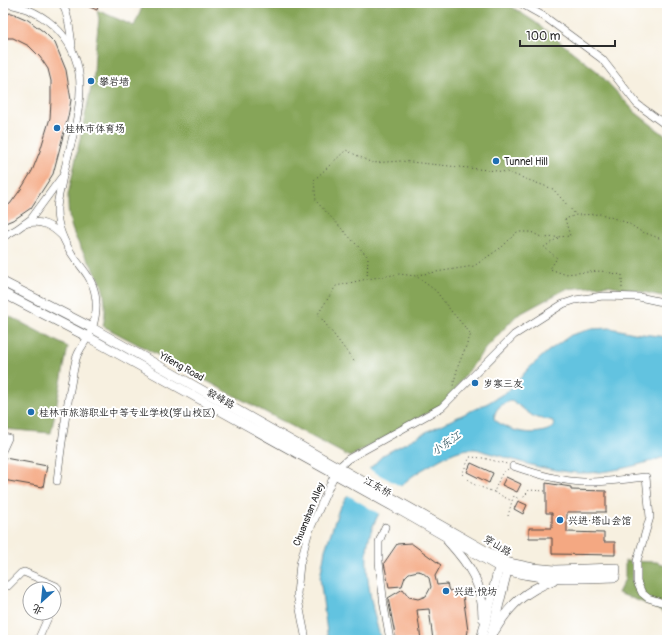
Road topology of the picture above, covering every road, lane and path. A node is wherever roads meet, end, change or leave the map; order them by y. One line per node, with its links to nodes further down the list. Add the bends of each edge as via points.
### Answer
1 (3, 3): 4 (street)
2 (62, 3): 5 (street, via 70,30)
3 (520, 3): 6 (street, via 545,17 602,59 637,104)
4 (22, 5): 5 (street, via 56,28)
5 (72, 49): 7 (street, via 78,66 80,90 75,127)
6 (667, 126)
7 (62, 176): 9 (street, via 37,212); 11 (street, via 57,219)
8 (576, 215): 12 (path, via 565,219 570,236); 13 (path, via 601,214); 15 (path, via 553,189 507,172 401,161 372,163 346,150 314,180 316,201 368,257)
9 (24, 224): 10 (street); 11 (street, via 44,223)
10 (3, 237)
11 (64, 238): 20 (street, via 93,285 96,303)
12 (559, 238): 14 (path, via 543,238 531,232 517,232 502,247 474,266); 18 (path, via 544,247 557,258 550,269 564,274 601,271 622,275)
13 (667, 241)
14 (416, 276): 15 (path, via 399,274); 23 (path, via 436,291 471,334 458,366)
15 (366, 279): 22 (path, via 336,286 318,314)
16 (3, 282): 20 (main road, Yifeng Road)
17 (3, 293): 21 (main road, 毅峰路)
18 (623, 296): 19 (street); 27 (street, via 575,300 553,310 514,335 442,408 350,457)
19 (667, 303)
20 (92, 328): 21 (street); 27 (main road, Yifeng Road)
21 (88, 337): 27 (main road, 毅峰路); 28 (street, via 77,356)
22 (354, 361)
23 (453, 387)
24 (3, 437): 25 (street, via 8,438)
25 (3, 449)
26 (513, 466): 30 (path, via 501,474); 30 (path, via 470,457 462,474 475,485); 40 (street, via 550,477 582,482 646,477 650,517 637,561 637,582 642,593 648,598)
27 (341, 473): 32 (main road, 江东桥); 44 (street, Chuanshan Alley, via 308,534 300,564 297,594)
28 (56, 481)
29 (545, 491): 31 (path, via 529,490 524,497 519,499 514,496)
30 (494, 492): 31 (path)
31 (512, 501): 33 (path)
32 (405, 509): 35 (main road, 穿山路); 36 (main road, 穿山路)
33 (508, 516)
34 (385, 527): 45 (street, via 379,542 379,553)
35 (443, 535): 36 (main road, 穿山路); 42 (main road, via 468,563 475,577 482,598)
36 (504, 565): 37 (main road, via 525,575); 37 (main road, via 562,570 616,568 615,577); 42 (main road, 穿山路)
37 (555, 579): 42 (main road, via 536,587 515,602)
38 (45, 581): 39 (street, via 24,572 8,586)
39 (3, 583)
40 (667, 604)
41 (46, 621): 43 (street)
42 (486, 638)
43 (38, 640)
44 (306, 640)
45 (390, 640)

